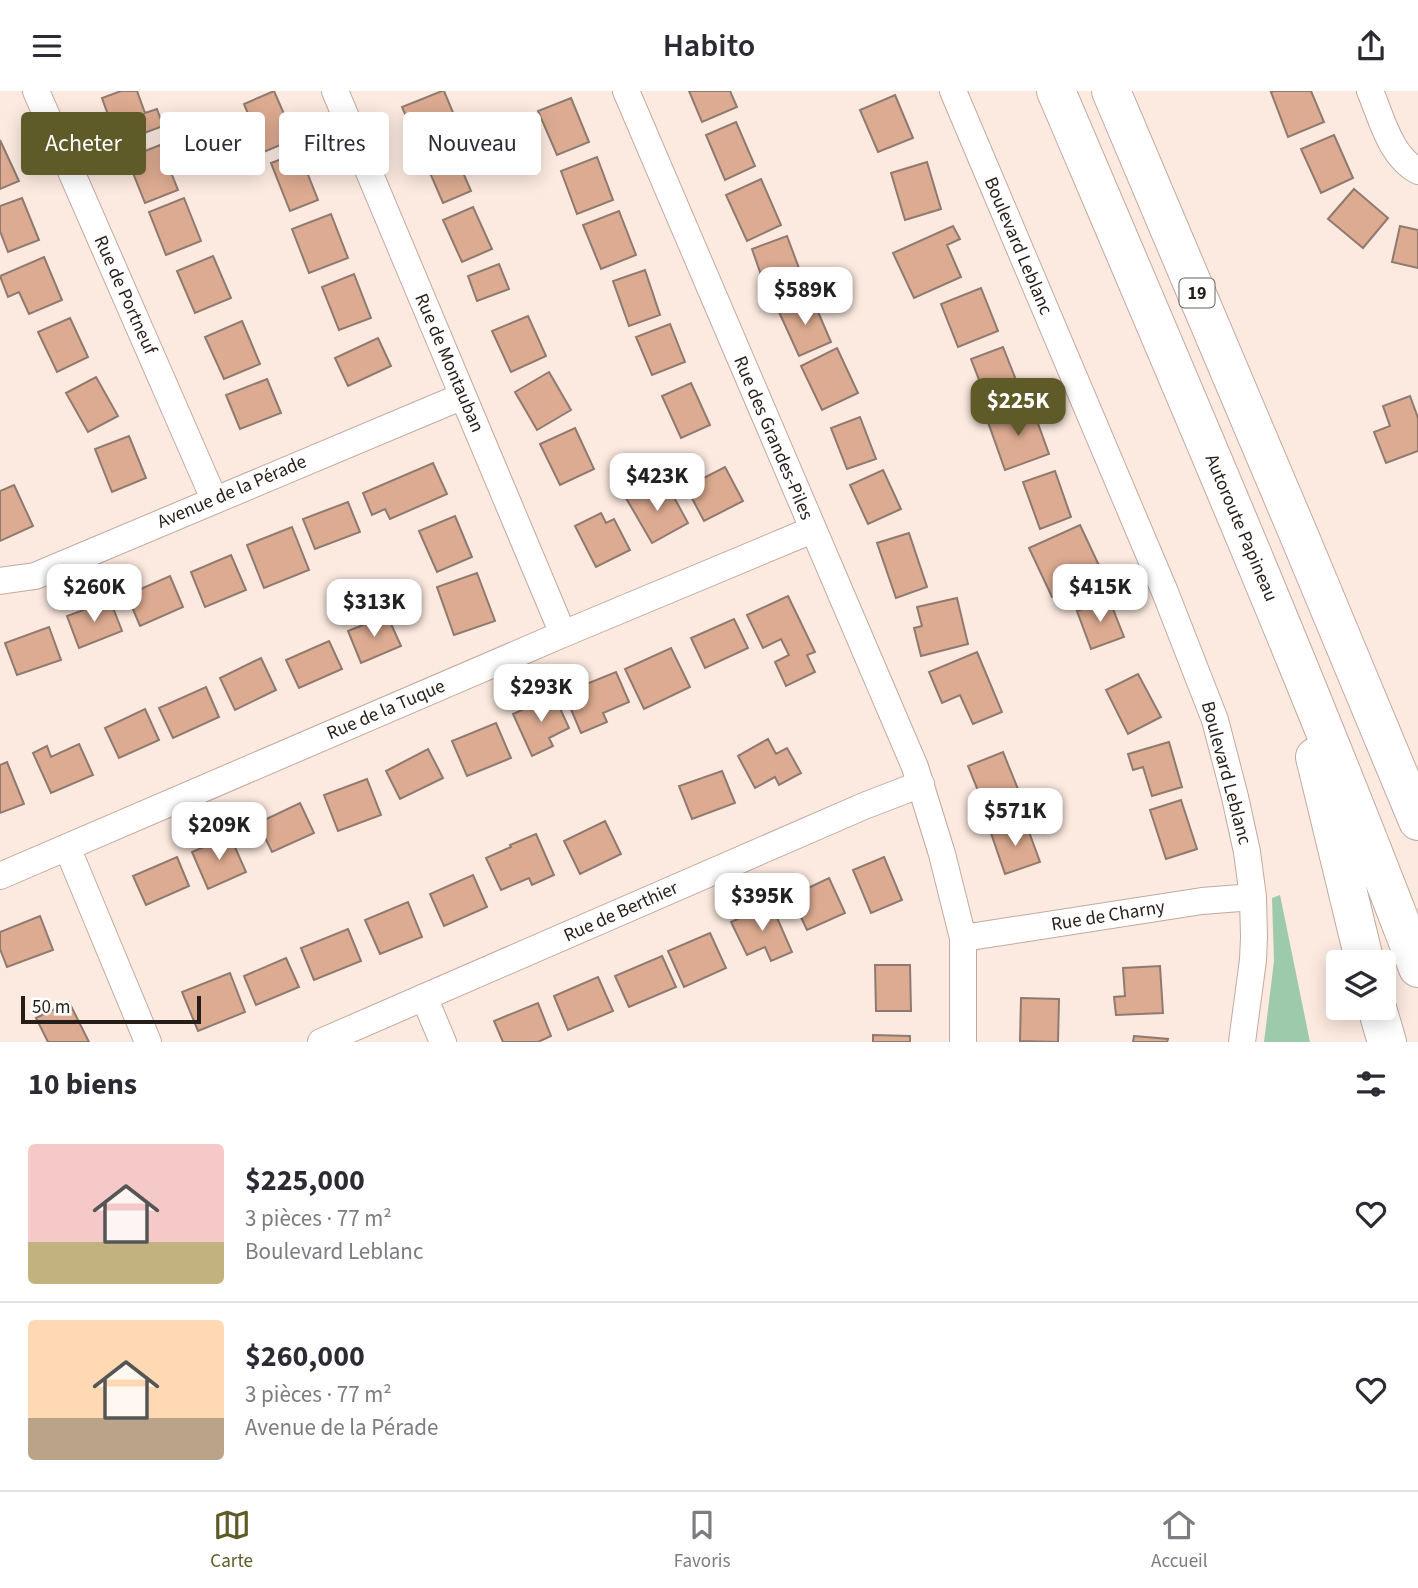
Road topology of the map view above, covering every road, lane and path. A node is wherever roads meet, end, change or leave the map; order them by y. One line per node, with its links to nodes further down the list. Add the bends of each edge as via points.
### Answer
1 (36, 91): 11 (street, Rue de Portneuf)
2 (335, 91): 9 (street, Rue de Montauban)
3 (626, 91): 12 (street, Rue des Grandes-Piles)
4 (953, 91): 21 (street, Boulevard Leblanc, via 1209,701 1227,760)
5 (1056, 91): 14 (highway, Autoroute Papineau)
6 (1111, 91): 10 (highway, 19)
7 (1370, 91): 8 (street, via 1393,146)
8 (1418, 171)
9 (463, 396): 11 (street, Avenue de la Pérade); 15 (street, Rue de Montauban)
10 (1282, 494): 16 (highway); 18 (highway, 19)
11 (214, 499): 13 (street, Avenue de la Pérade, via 35,576)
12 (813, 530): 15 (street, Rue de la Tuque); 17 (street, Rue des Grandes-Piles)
13 (0, 581)
14 (1282, 626): 23 (highway); 24 (highway, Autoroute Papineau)
15 (563, 634): 19 (street, Rue de la Tuque)
16 (1418, 750)
17 (921, 784): 22 (street, Rue des Grandes-Piles); 25 (street, Rue de Berthier)
18 (1418, 821)
19 (67, 847): 20 (street, Rue de la Tuque); 27 (street)
20 (0, 876)
21 (1253, 897): 22 (street, Rue de Charny); 31 (street, Boulevard Leblanc, via 1253,960)
22 (963, 938): 30 (street, Rue des Grandes-Piles)
23 (1362, 950)
24 (1418, 968)
25 (424, 997): 28 (street, Rue de Berthier); 29 (street)
26 (1381, 1020): 32 (highway)
27 (148, 1042)
28 (321, 1042)
29 (443, 1042)
30 (964, 1042)
31 (1242, 1042)
32 (1387, 1042)

